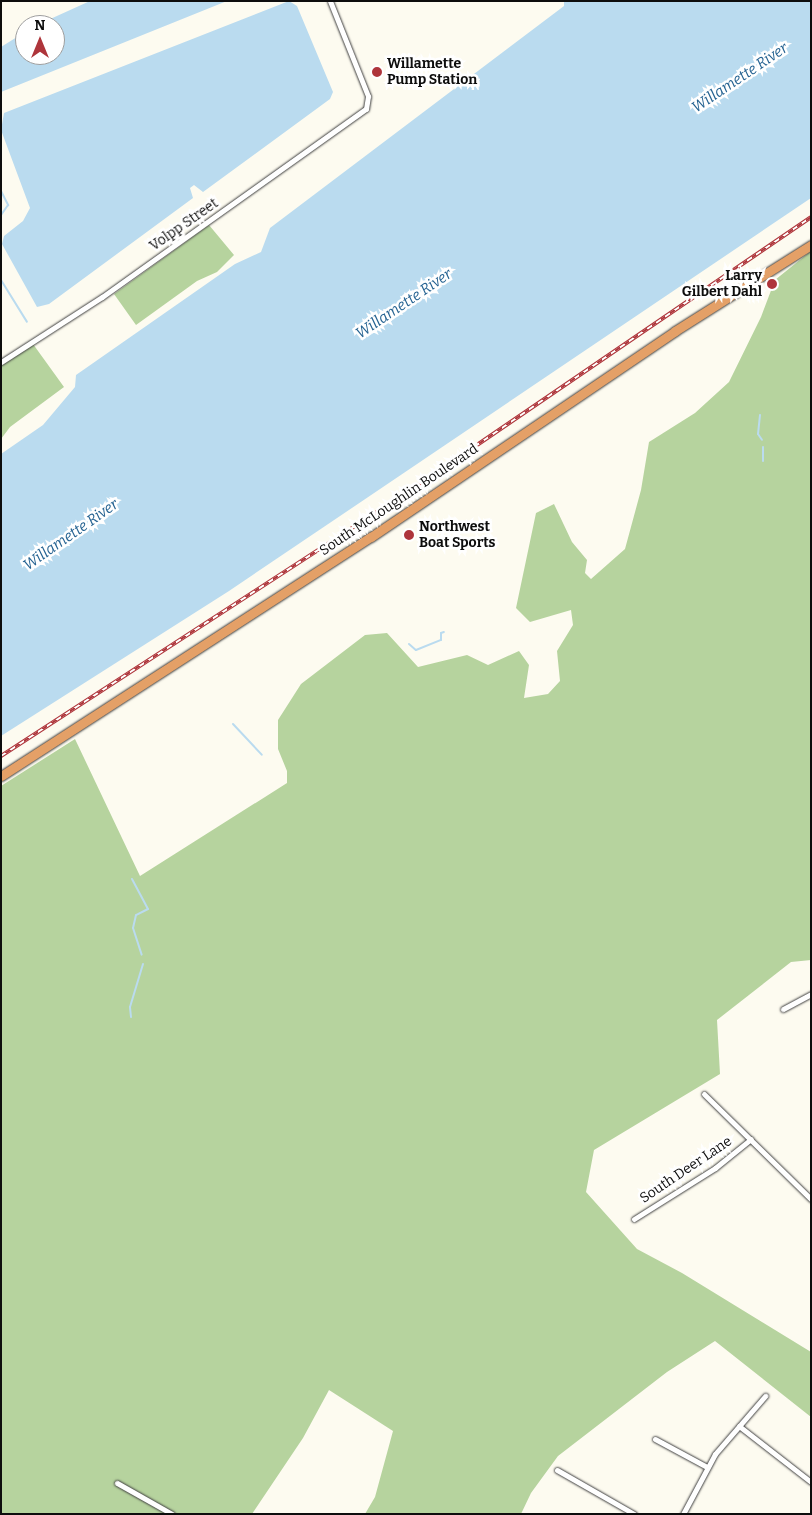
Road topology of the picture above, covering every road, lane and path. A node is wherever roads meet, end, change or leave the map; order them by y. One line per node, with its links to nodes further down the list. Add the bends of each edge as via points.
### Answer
1 (330, 1): 3 (street, Volpp Street, via 368,96 366,109 87,307)
2 (811, 245): 4 (highway, South McLoughlin Boulevard, via 667,336 371,536)
3 (1, 362)
4 (1, 776)
5 (811, 994): 6 (street)
6 (783, 1009)
7 (704, 1094): 8 (street)
8 (751, 1139): 9 (street); 10 (street, South Deer Lane, via 715,1168)
9 (811, 1199)
10 (634, 1219)
11 (765, 1396): 12 (street)
12 (739, 1426): 14 (street); 16 (street)
13 (655, 1439): 14 (street)
14 (707, 1468): 20 (street)
15 (557, 1470): 19 (street)
16 (811, 1482)
17 (117, 1483): 18 (street)
18 (172, 1514)
19 (634, 1514)
20 (683, 1514)

